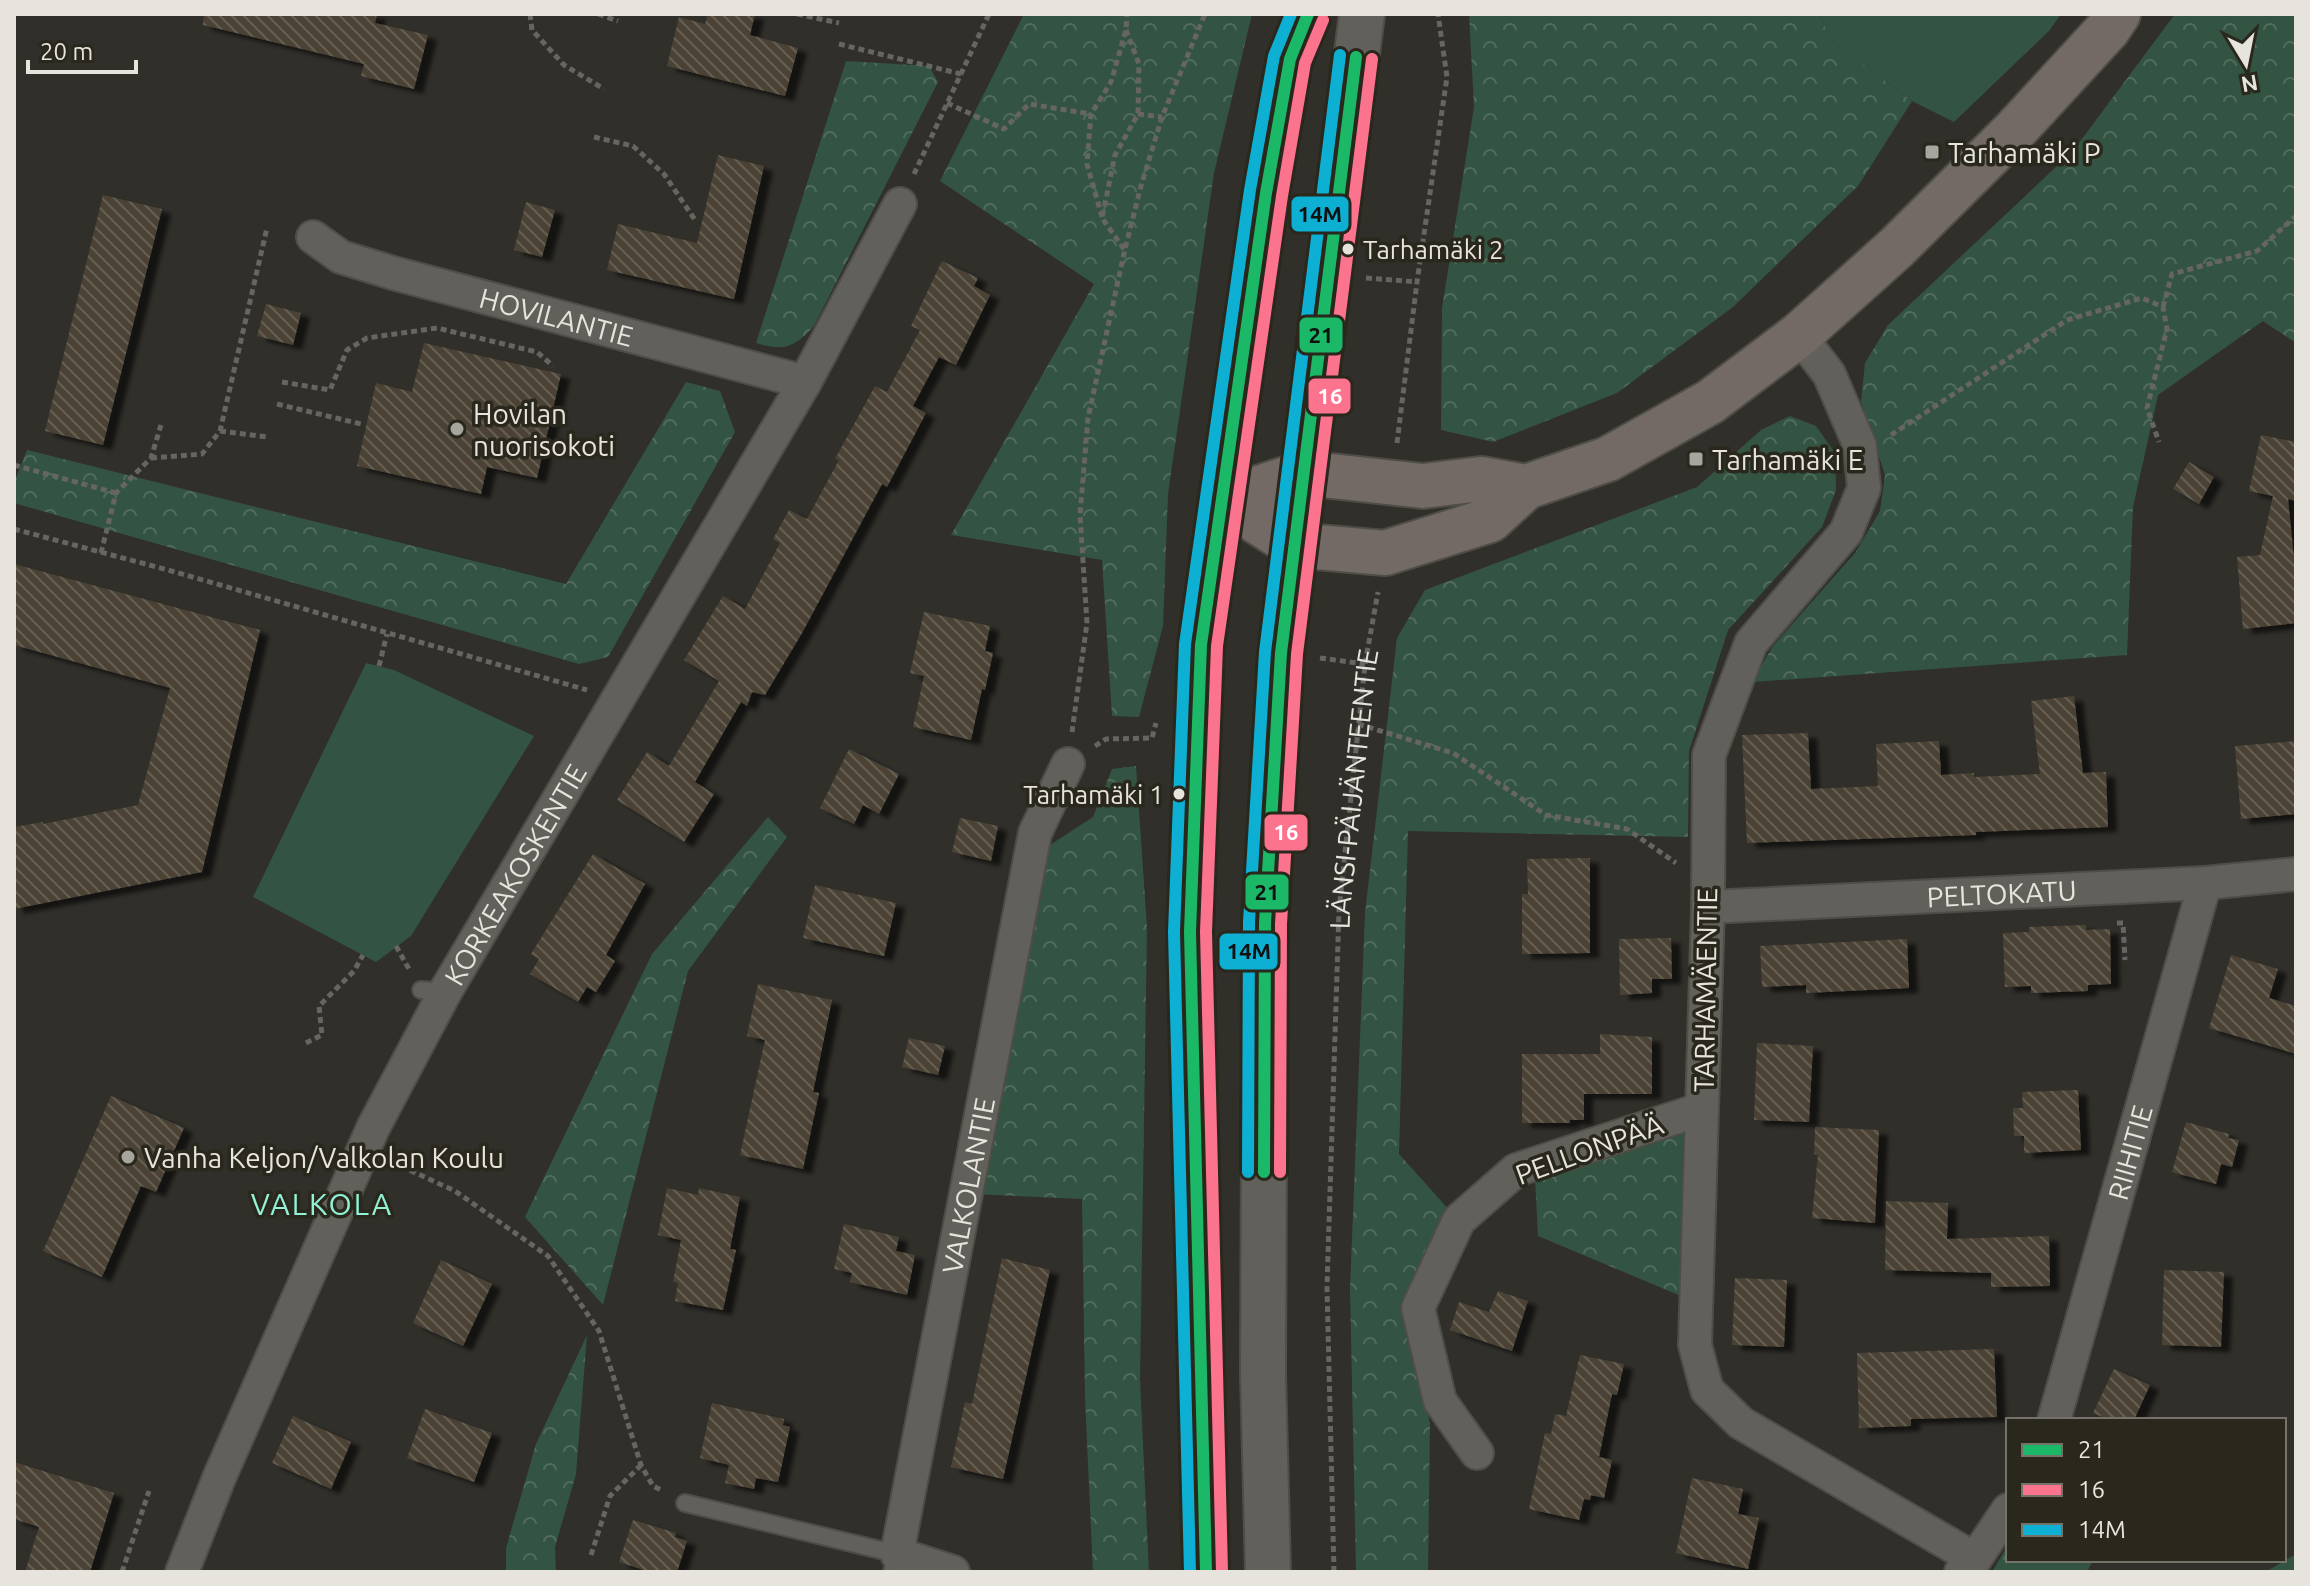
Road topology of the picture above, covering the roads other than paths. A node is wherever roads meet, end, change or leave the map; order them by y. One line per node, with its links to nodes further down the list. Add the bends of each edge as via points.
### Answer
1 (1308, 14): 10 (main road, via 1290,59 1266,193)
2 (1362, 14): 8 (main road)
3 (2118, 14): 6 (highway, via 2016,129)
4 (900, 204): 7 (street, KORKEAKOSKENTIE)
5 (313, 237): 7 (street, HOVILANTIE, via 341,257 393,273)
6 (1799, 335): 9 (highway, via 1710,402 1608,459); 15 (street, TARHAMÄENTIE, via 1829,374 1860,446 1864,488 1846,532 1751,643 1709,755)
7 (805, 382): 23 (street, KORKEAKOSKENTIE, via 619,700 433,991)
8 (1304, 473): 9 (highway, via 1423,486 1481,479); 10 (highway); 11 (main road)
9 (1526, 487): 11 (highway, via 1490,520 1385,553)
10 (1223, 500): 11 (highway); 25 (main road, via 1201,645 1190,932)
11 (1294, 545): 26 (main road, via 1281,653 1265,923 1263,1373)
12 (1068, 764): 21 (street, VALKOLANTIE, via 1035,833)
13 (2296, 874): 14 (street, PELTOKATU)
14 (2205, 883): 15 (street, PELTOKATU); 17 (street, RIIHITIE)
15 (1707, 895): 16 (street, TARHAMÄENTIE)
16 (1702, 1109): 18 (street, PELLONPÄÄ, via 1516,1170 1459,1220 1418,1308 1440,1401); 22 (street, TARHAMÄENTIE, via 1695,1345 1707,1390 1741,1423)
17 (2055, 1418)
18 (1477, 1453)
19 (685, 1503): 21 (lane)
20 (2006, 1513): 22 (street)
21 (894, 1563): 24 (street)
22 (1968, 1565)
23 (182, 1572)
24 (953, 1572)
25 (1206, 1572)
26 (1268, 1572)

